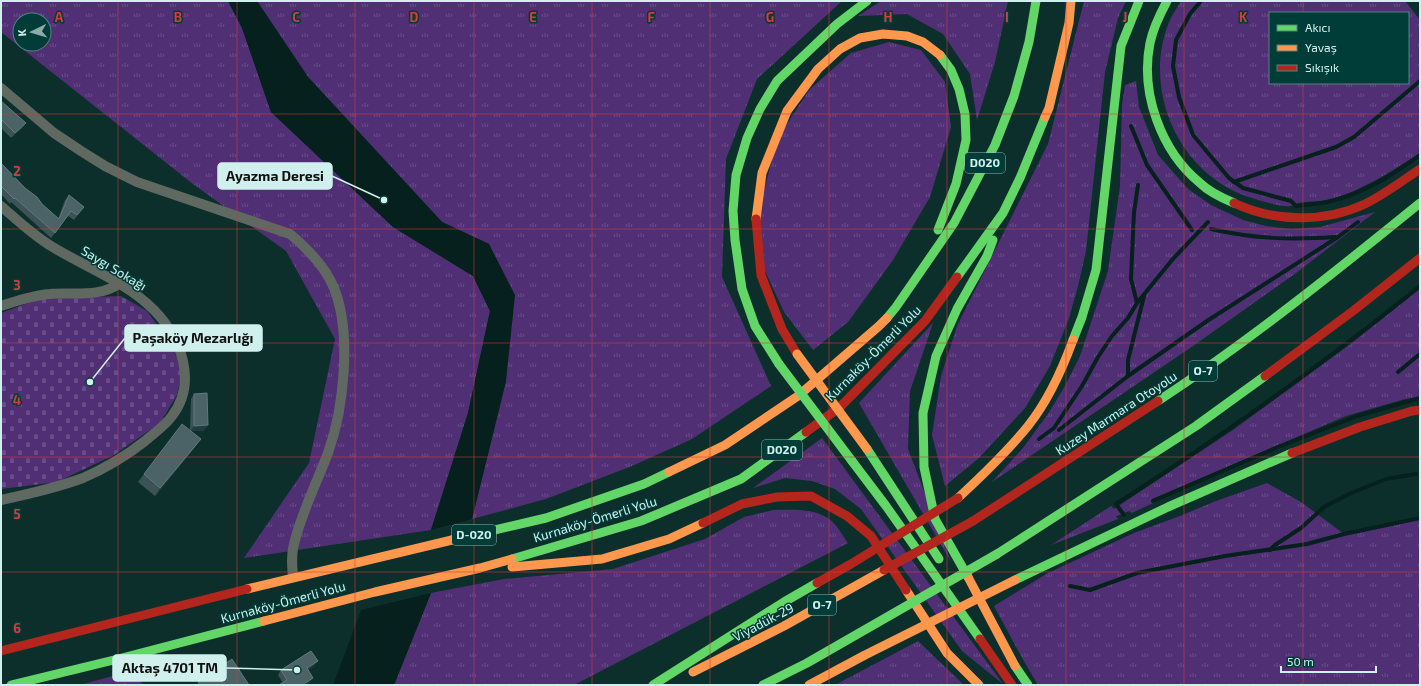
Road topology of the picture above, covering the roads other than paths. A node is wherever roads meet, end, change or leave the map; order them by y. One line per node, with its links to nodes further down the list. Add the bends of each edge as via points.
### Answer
1 (867, 1): 30 (main road, bridge, via 837,24 777,82 760,108 736,174 735,240 742,289 755,326 779,364 886,506)
2 (1036, 1): 14 (main road, Kurnaköy-Ömerli Yolu / D020, via 1029,42 1016,88 995,145 954,223)
3 (1071, 1): 10 (main road, Kurnaköy-Ömerli Yolu / D020, via 1069,23 1049,108)
4 (1139, 1): 25 (main road, bridge, via 1121,46 1096,270 1065,364 1029,425 995,464 958,498 784,602)
5 (1167, 1): 7 (main road, via 1149,48 1148,84 1155,116 1164,139 1176,158 1199,183 1235,205 1260,213 1294,218 1321,216 1355,208 1387,192)
6 (1, 88): 19 (street, via 54,133 105,166 137,182 290,234 307,248 321,265 334,288 342,317 342,389 329,451 293,545)
7 (1420, 170)
8 (1420, 203): 17 (main road, Kuzey Marmara Otoyolu / O-7, via 1338,269 1200,373)
9 (1, 206): 12 (street, Saygı Sokağı, via 50,246)
10 (1003, 213): 18 (main road, Kurnaköy-Ömerli Yolu / D020, via 925,321 840,407 741,479 641,521); 23 (main road, via 987,256 957,309 936,356 923,413 924,467 935,518)
11 (1420, 258): 27 (main road, bridge, via 1353,311 1196,426 997,554)
12 (120, 283): 13 (street, via 103,292 49,294); 16 (street, Saygı Sokağı, via 154,311 176,339 185,368 183,396 178,408 162,427 126,456 104,468 58,487)
13 (1, 306)
14 (896, 307): 19 (main road, Kurnaköy-Ömerli Yolu / D-020, via 879,326 798,396 725,445 644,484 546,518); 20 (main road, bridge, via 941,224 956,184 966,140 965,114 951,70 939,53 923,42 907,36 883,34 860,38 840,49 818,69 787,111 762,173 756,222 761,275 782,329 797,354 867,450)
15 (1420, 410): 28 (main road, bridge, via 1360,427 1168,507 1015,580)
16 (1, 500)
17 (973, 521): 26 (main road, Viyadük-29 / O-7, bridge, via 784,626)
18 (480, 568): 24 (main road, Kurnaköy-Ömerli Yolu, via 375,592); 29 (main road, via 602,559 669,539 742,504 777,497 811,496 847,516 871,536 947,653)
19 (293, 577): 22 (main road, Kurnaköy-Ömerli Yolu / D-020)
20 (975, 613)
21 (983, 625): 23 (main road)
22 (1, 651)
23 (1015, 666): 31 (main road)
24 (11, 685)
25 (653, 685)
26 (668, 685)
27 (764, 685)
28 (809, 685)
29 (979, 685)
30 (1012, 685)
31 (1028, 685)

